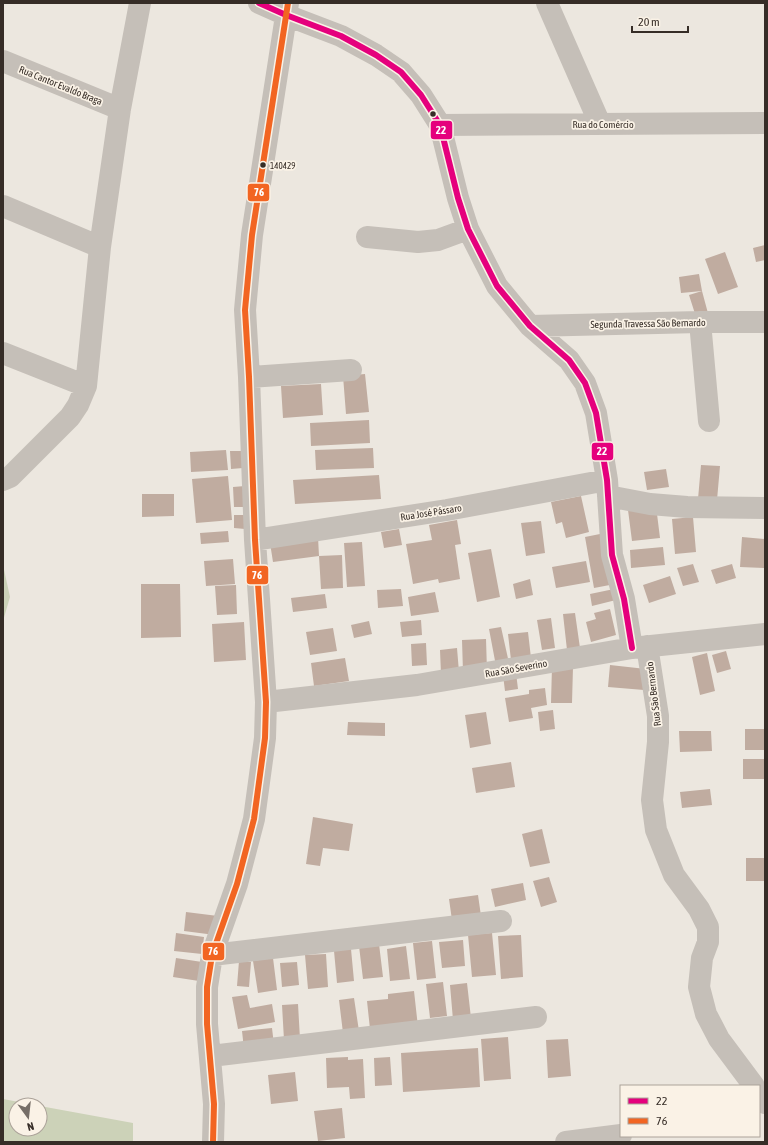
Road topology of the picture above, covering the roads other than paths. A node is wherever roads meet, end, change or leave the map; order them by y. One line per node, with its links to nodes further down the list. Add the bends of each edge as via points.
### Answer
1 (140, 3): 6 (street)
2 (259, 3): 4 (street, Rua São Bernardo)
3 (547, 3): 8 (street)
4 (287, 9): 9 (street, Rua São Bernardo, via 342,36 401,72 421,95); 19 (street, via 244,310)
5 (3, 61): 6 (street, Rua Cantor Evaldo Braga)
6 (120, 109): 13 (street)
7 (765, 122): 8 (street, Rua do Comércio)
8 (600, 124): 9 (street, Rua do Comércio)
9 (440, 125): 11 (street, Rua São Bernardo)
10 (3, 206): 13 (street)
11 (468, 229): 12 (street, via 438,240); 16 (street, Rua São Bernardo, via 497,286)
12 (367, 237)
13 (100, 247): 20 (street)
14 (700, 322): 15 (street, Segunda Travessa São Bernardo); 16 (street, Segunda Travessa São Bernardo); 21 (street)
15 (765, 322)
16 (530, 326): 23 (street, Rua São Bernardo, via 569,360 585,383 596,414)
17 (3, 353): 20 (street)
18 (351, 370): 19 (street)
19 (249, 377): 25 (street)
20 (86, 386): 22 (street, via 70,417 10,477)
21 (709, 421)
22 (3, 480)
23 (607, 488): 24 (street, Rua José Pássaro, via 650,504); 25 (street, Rua José Pássaro); 27 (street, Rua São Bernardo, via 612,555)
24 (765, 508)
25 (255, 540): 28 (street)
26 (765, 634): 27 (street, Rua São Severino)
27 (639, 647): 28 (street, Rua São Severino, via 417,685); 33 (street, Rua São Bernardo, via 658,716 652,800 656,830 674,875 699,909 708,927 708,942 702,958 699,987 706,1014 719,1039)
28 (266, 702): 30 (street, via 265,738 254,818 237,884)
29 (501, 921): 30 (street)
30 (212, 955): 32 (street, via 207,987 207,1024)
31 (536, 1017): 32 (street)
32 (211, 1056): 35 (street)
33 (753, 1085)
34 (620, 1135): 36 (street)
35 (213, 1142)
36 (566, 1142)

